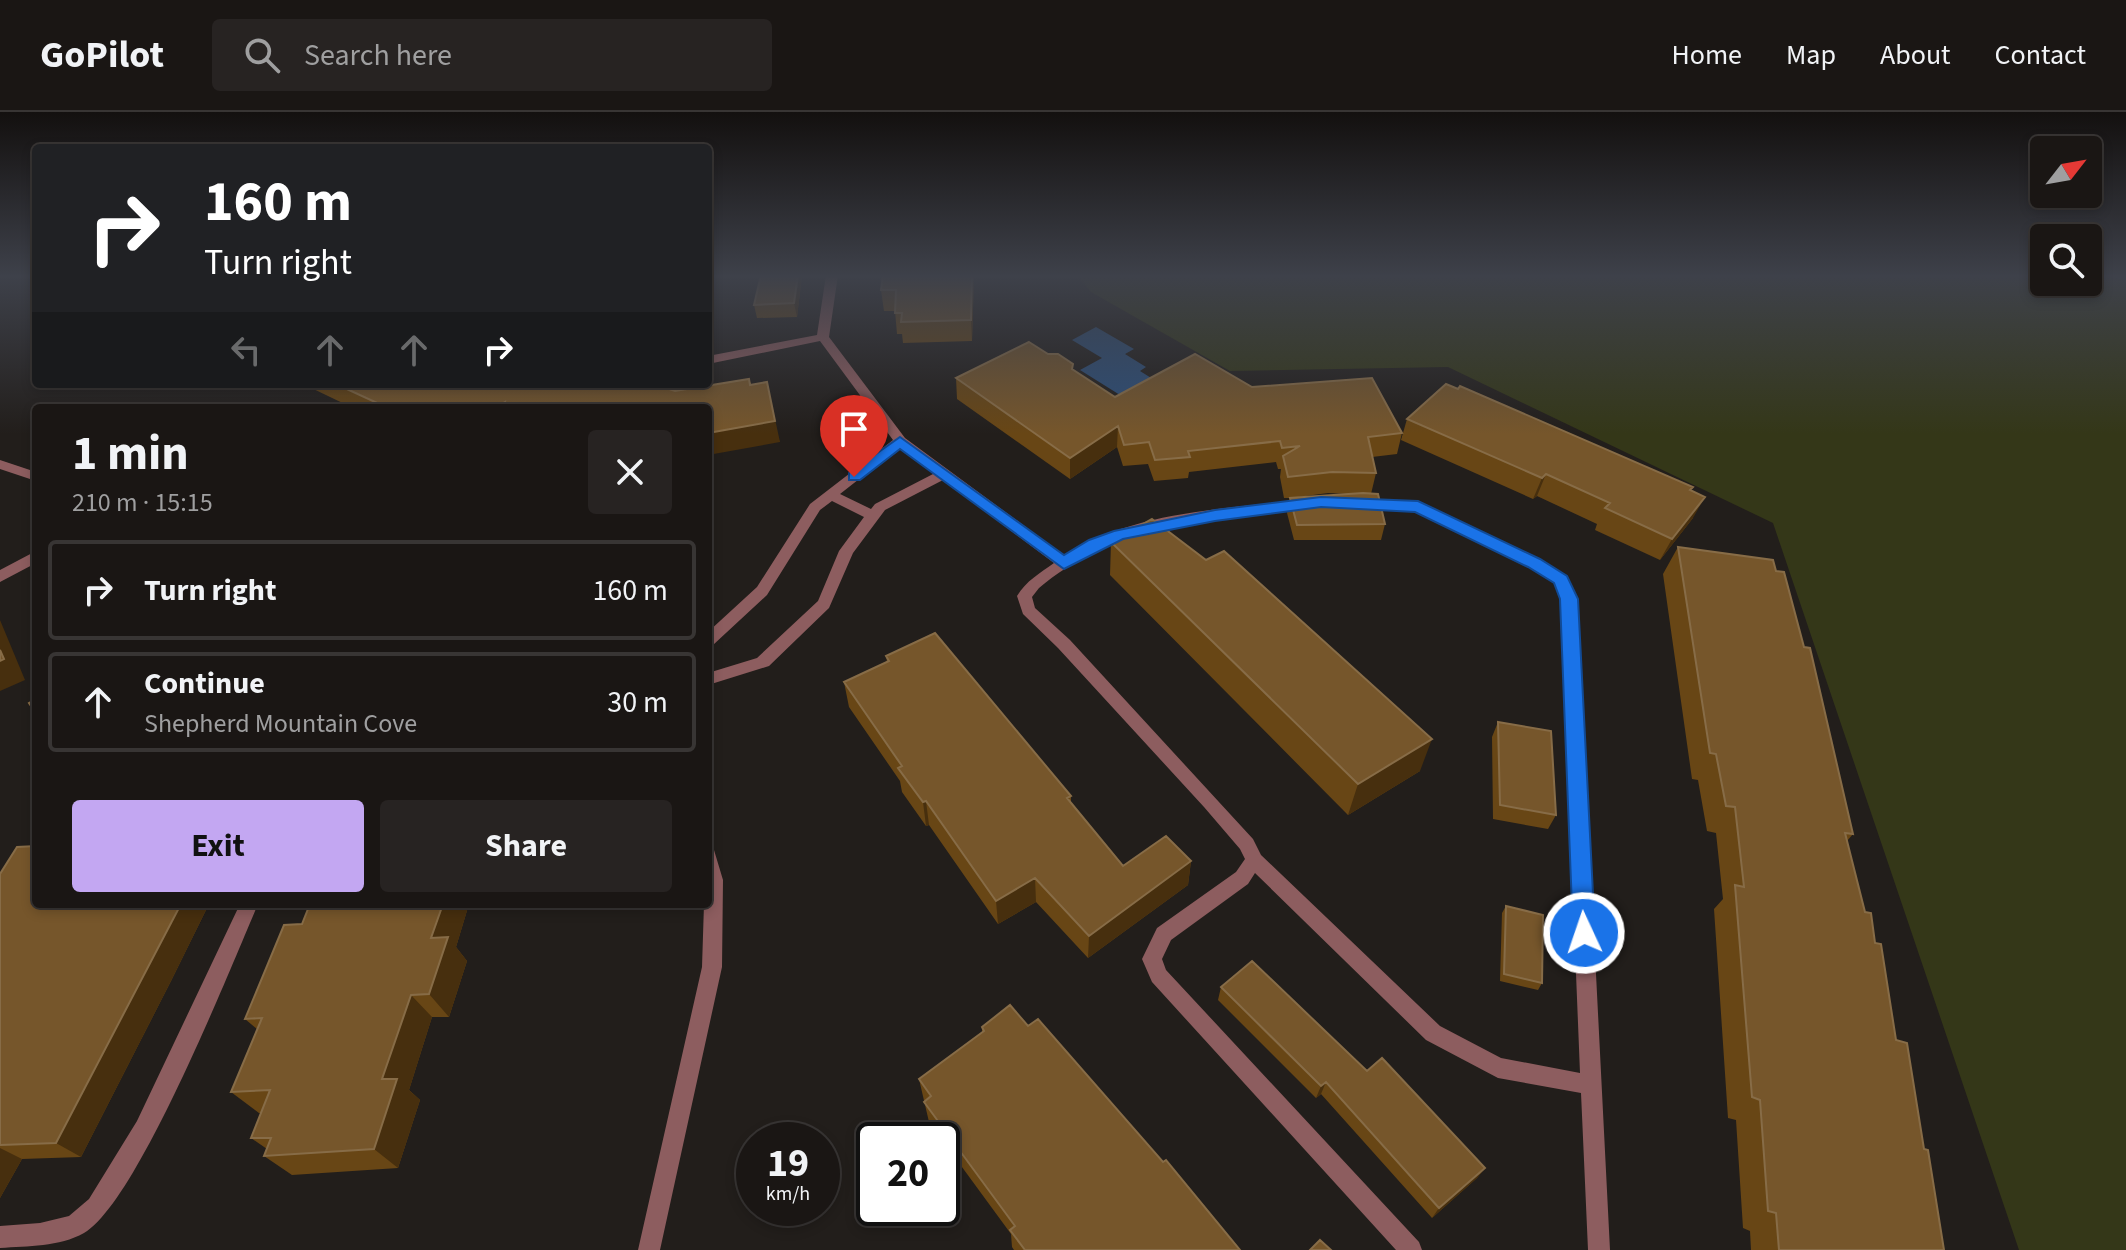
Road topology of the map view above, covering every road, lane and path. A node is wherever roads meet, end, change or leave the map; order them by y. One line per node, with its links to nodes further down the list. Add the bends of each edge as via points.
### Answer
1 (824, 328): 2 (street)
2 (823, 337): 3 (street); 4 (street)
3 (712, 359)
4 (900, 441): 6 (street); 8 (street)
5 (0, 464): 7 (street)
6 (946, 473): 11 (street, via 880,507); 13 (street)
7 (32, 476)
8 (831, 495): 11 (street); 15 (street, via 815,507 762,591)
9 (1321, 502): 13 (street, via 1119,534)
10 (1347, 502): 20 (street, via 1418,507 1534,563 1561,580 1569,599)
11 (873, 516): 16 (street, via 846,551 824,604 763,662)
12 (32, 558): 14 (street)
13 (1064, 563): 17 (street, via 1031,585 1024,596 1028,610 1210,802 1247,844)
14 (0, 577)
15 (712, 637)
16 (712, 678)
17 (1254, 860): 20 (street, via 1433,1033 1498,1068); 23 (street, via 1242,878 1164,934 1152,959 1159,976)
18 (712, 872): 22 (street, via 712,967)
19 (247, 908): 21 (street, via 112,1188 80,1224)
20 (1591, 1085): 24 (street)
21 (0, 1237)
22 (649, 1250)
23 (1411, 1250)
24 (1599, 1250)

